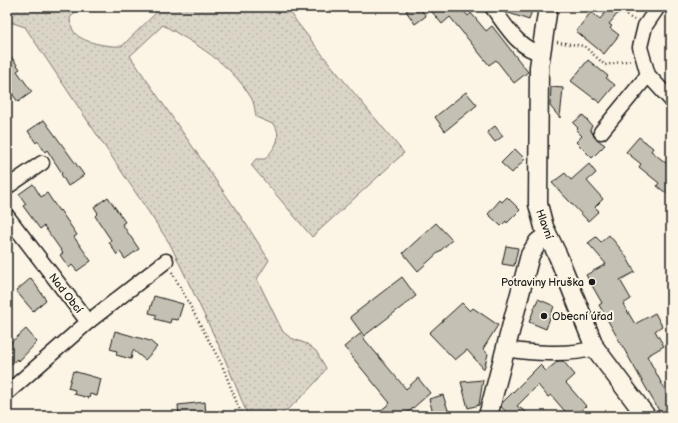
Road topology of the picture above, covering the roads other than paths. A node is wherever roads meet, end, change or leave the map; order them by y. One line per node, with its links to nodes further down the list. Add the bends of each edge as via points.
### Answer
1 (492, 7): 4 (street, via 521,44 531,51)
2 (548, 7): 4 (street, Hlavní)
3 (658, 7): 5 (street, via 646,26 640,47)
4 (541, 53): 11 (street, Hlavní, via 538,204)
5 (648, 75): 6 (street); 7 (street)
6 (671, 100)
7 (601, 132)
8 (42, 163): 9 (street)
9 (7, 187)
10 (7, 216): 13 (street, Nad Obcí)
11 (547, 235): 14 (street, Hlavní); 15 (street, via 538,242 530,255)
12 (166, 261): 13 (street)
13 (88, 322): 16 (street, Nad Obcí)
14 (595, 348): 15 (street, via 585,351); 18 (street, Hlavní)
15 (505, 350): 17 (street)
16 (7, 393)
17 (488, 416)
18 (646, 416)

